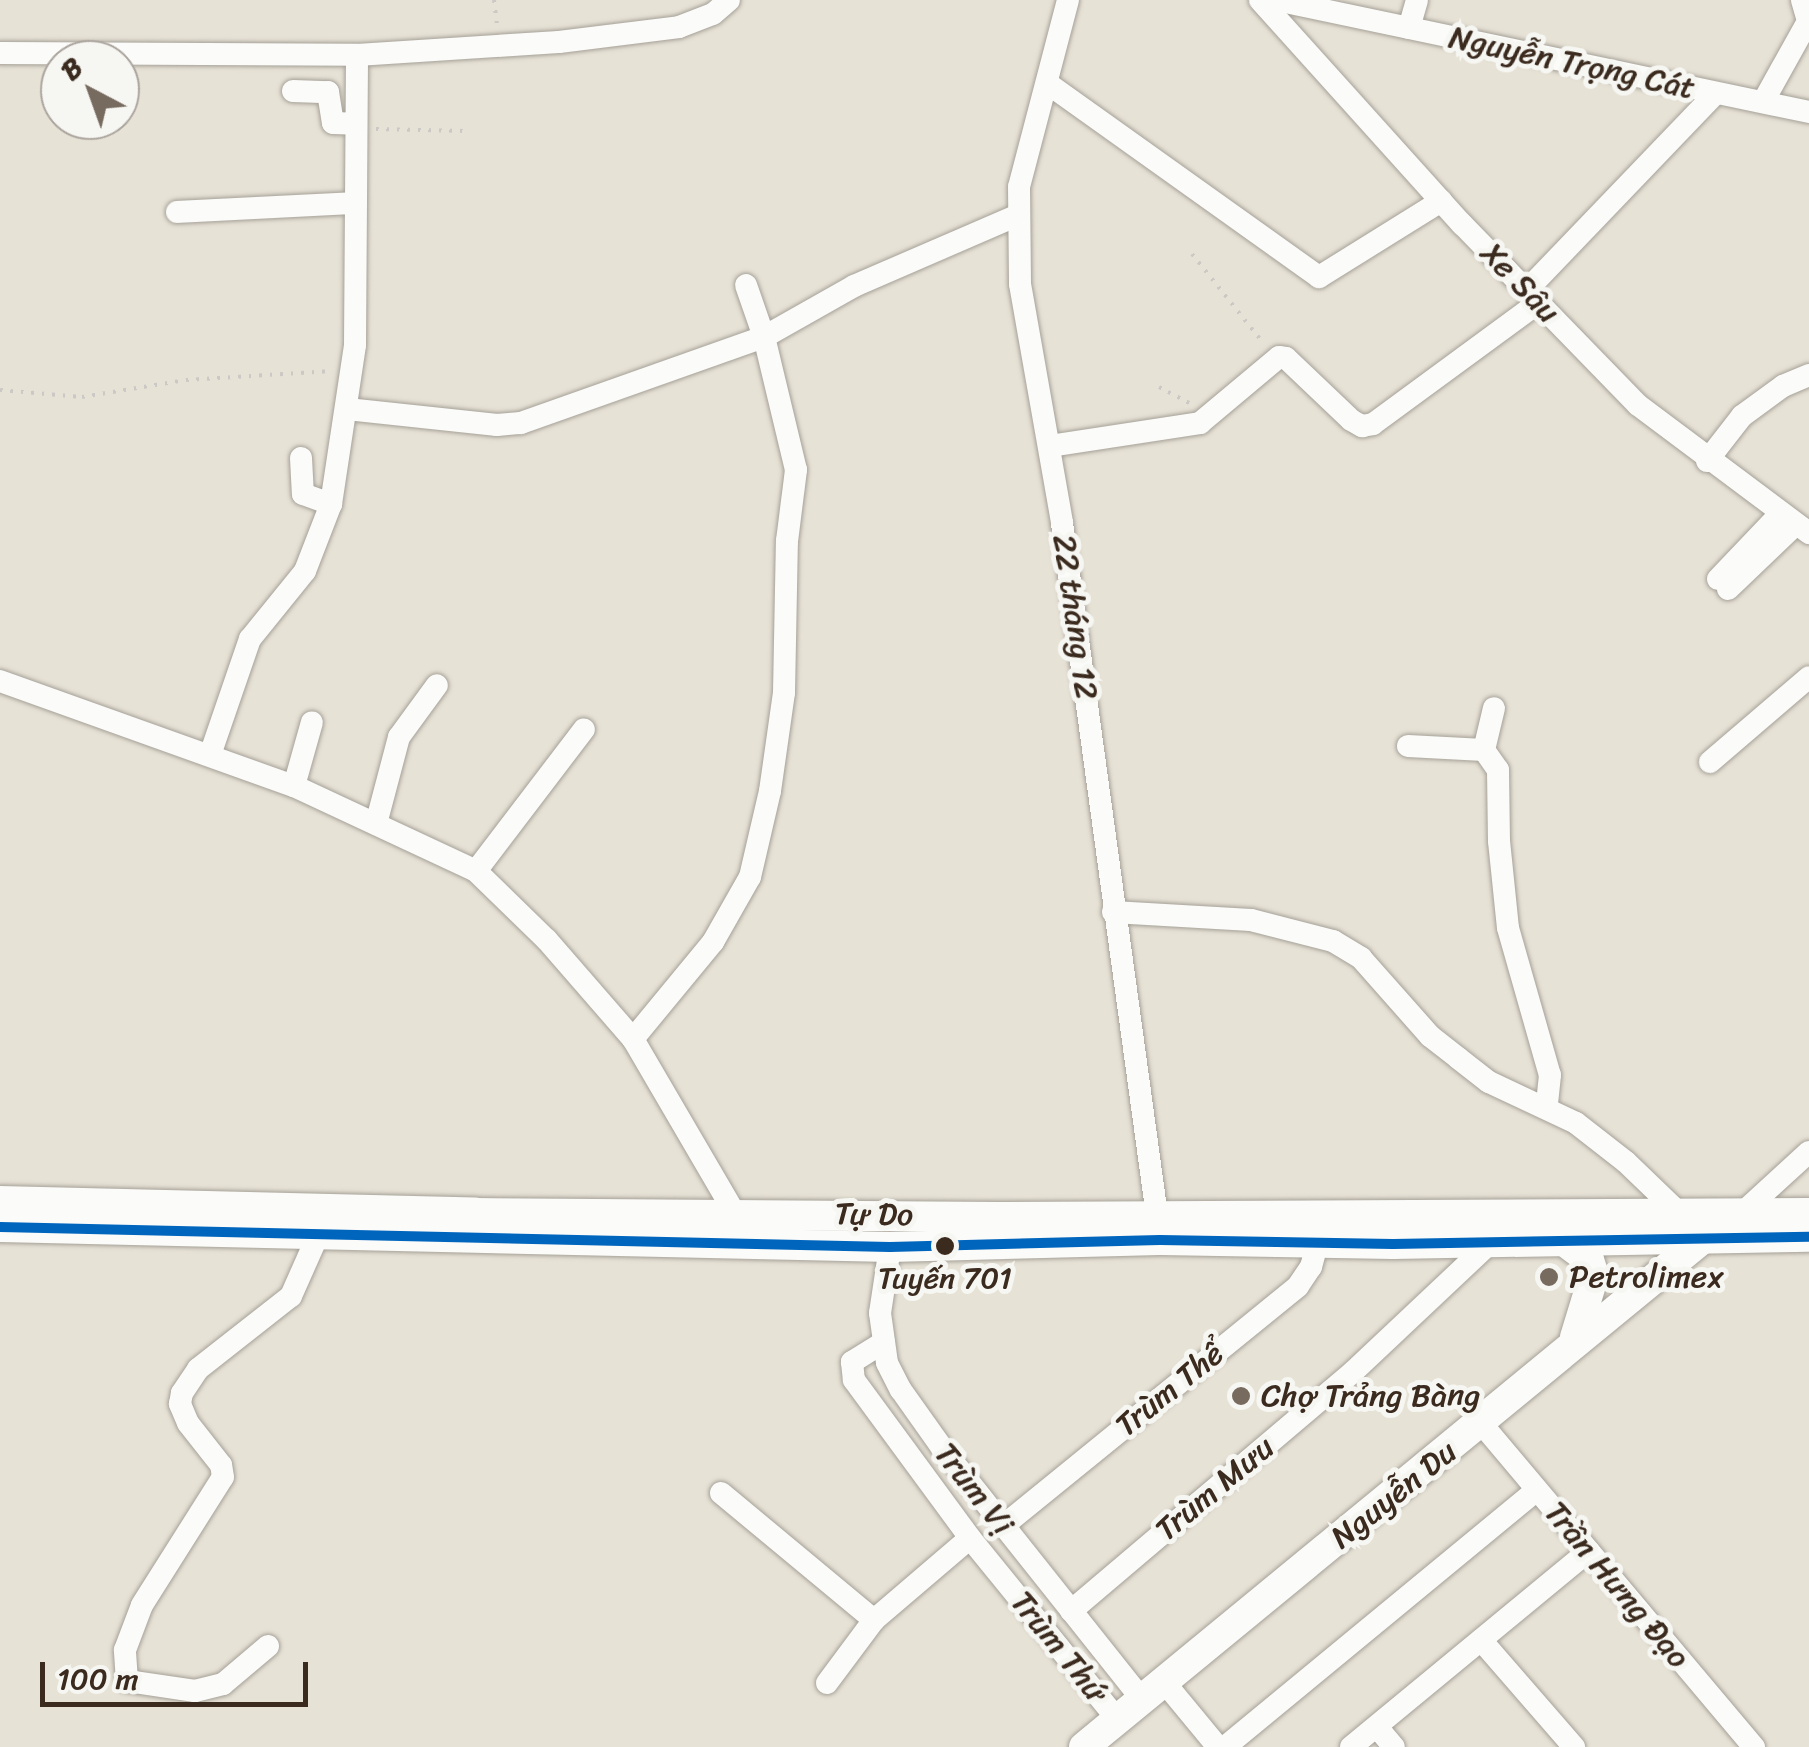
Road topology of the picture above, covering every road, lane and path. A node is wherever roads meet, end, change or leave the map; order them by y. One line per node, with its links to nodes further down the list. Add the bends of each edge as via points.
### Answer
1 (494, 0): 9 (path)
2 (729, 0): 9 (street, via 679,27)
3 (1068, 0): 12 (street, 22 tháng 12)
4 (1260, 0): 19 (street, Xe Sâu)
5 (1276, 0): 8 (street, Nguyễn Trọng Cát)
6 (1417, 0): 8 (street)
7 (1802, 0): 15 (street, via 1808,21)
8 (1410, 28): 14 (street, Nguyễn Trọng Cát)
9 (499, 46): 11 (street)
10 (0, 52): 11 (street)
11 (357, 56): 17 (street)
12 (1047, 84): 19 (street, via 1319,277); 22 (street, 22 tháng 12)
13 (294, 92): 17 (street, via 328,92 333,123)
14 (1716, 94): 15 (street, Nguyễn Trọng Cát); 25 (street)
15 (1764, 102): 16 (street, Nguyễn Trọng Cát)
16 (1809, 112)
17 (356, 126): 18 (path); 20 (street)
18 (466, 131)
19 (1441, 201): 25 (street, Xe Sâu)
20 (356, 203): 21 (street); 28 (street)
21 (177, 212)
22 (1016, 216): 26 (street, via 854,286); 34 (street, 22 tháng 12, via 1020,284)
23 (1192, 254): 27 (path)
24 (746, 285): 26 (street)
25 (1533, 296): 27 (street, via 1374,424 1351,420); 36 (street, Xe Sâu, via 1638,405)
26 (764, 337): 32 (street, via 521,423); 54 (street, via 796,470 786,541 784,694 770,790 750,877 713,942)
27 (1279, 357): 33 (street)
28 (353, 369): 31 (path, via 186,380 82,397); 32 (street)
29 (1809, 375): 36 (street, via 1742,416)
30 (1159, 386): 33 (path)
31 (0, 390)
32 (347, 408): 37 (street)
33 (1208, 418): 34 (street, via 1188,427)
34 (1050, 446): 53 (street, 22 tháng 12)
35 (301, 458): 37 (street, via 302,494)
36 (1707, 461): 38 (street, Xe Sâu)
37 (330, 504): 48 (street, via 305,571 250,639)
38 (1795, 524): 39 (street)
39 (1723, 584)
40 (1809, 677): 49 (street)
41 (0, 681): 48 (street)
42 (437, 685): 51 (street, via 399,736)
43 (1494, 708): 47 (street)
44 (312, 722): 50 (street)
45 (584, 730): 52 (street)
46 (1408, 746): 47 (street)
47 (1484, 750): 55 (street, via 1498,770 1508,928 1550,1075)
48 (210, 756): 50 (street)
49 (1710, 762)
50 (294, 786): 51 (street)
51 (376, 824): 52 (street)
52 (476, 871): 54 (street, via 548,940)
53 (1114, 912): 55 (street, via 1251,920 1333,941 1360,958 1430,1036 1489,1082); 63 (street, 22 tháng 12)
54 (633, 1039): 58 (street)
55 (1547, 1106): 60 (street, via 1626,1162)
56 (1809, 1152): 61 (street)
57 (0, 1201): 58 (main road, Tự Do)
58 (734, 1212): 63 (main road, Tự Do); 70 (street)
59 (1809, 1213): 61 (main road, Tự Do)
60 (1680, 1214): 61 (main road, Tự Do); 63 (main road, Tự Do)
61 (1741, 1214): 67 (main road, Nguyễn Du)
62 (0, 1228): 64 (main road, Tự Do)
63 (1159, 1228): 68 (main road, Tự Do); 71 (main road, Tự Do)
64 (318, 1235): 70 (main road, Tự Do); 83 (street, via 291,1296 198,1369 182,1393 188,1423 224,1477 142,1605 125,1650 126,1682 195,1691 222,1684)
65 (1809, 1237): 67 (main road, Tự Do)
66 (1560, 1238): 67 (main road, Tự Do); 69 (main road, Tự Do); 72 (main road, via 1589,1260 1594,1276)
67 (1700, 1239): 72 (main road, Nguyễn Du)
68 (1318, 1241): 69 (main road, Tự Do); 77 (street, Trùm Thể, via 1298,1286)
69 (1490, 1243): 80 (street, Trùm Mưu, via 1354,1371)
70 (732, 1246): 71 (main road, Tự Do)
71 (890, 1247): 73 (street, Trùm Vị, via 880,1313)
72 (1574, 1340): 74 (main road, Nguyễn Du)
73 (884, 1342): 77 (street, Trùm Vị, via 886,1363 901,1390); 78 (street, Trùm Thứ, via 852,1362 854,1380)
74 (1480, 1423): 75 (street, Trần Hưng Đạo); 85 (main road, Nguyễn Du)
75 (1537, 1490): 79 (street, Trần Hưng Đạo); 90 (street)
76 (722, 1493): 81 (street)
77 (1003, 1526): 80 (street, Trùm Vị)
78 (970, 1538): 81 (street); 86 (street, Trùm Thứ)
79 (1589, 1551): 82 (street); 88 (street, Trần Hưng Đạo)
80 (1071, 1611): 85 (street, Trùm Vị)
81 (874, 1620): 84 (street)
82 (1481, 1640): 87 (street); 93 (street)
83 (268, 1646)
84 (827, 1683)
85 (1154, 1692): 86 (main road, Nguyễn Du); 90 (street, Trùm Vị)
86 (1118, 1720): 89 (main road, Nguyễn Du)
87 (1377, 1727): 91 (street); 92 (street)
88 (1747, 1745)
89 (1084, 1747)
90 (1221, 1747)
91 (1351, 1747)
92 (1394, 1747)
93 (1574, 1747)

